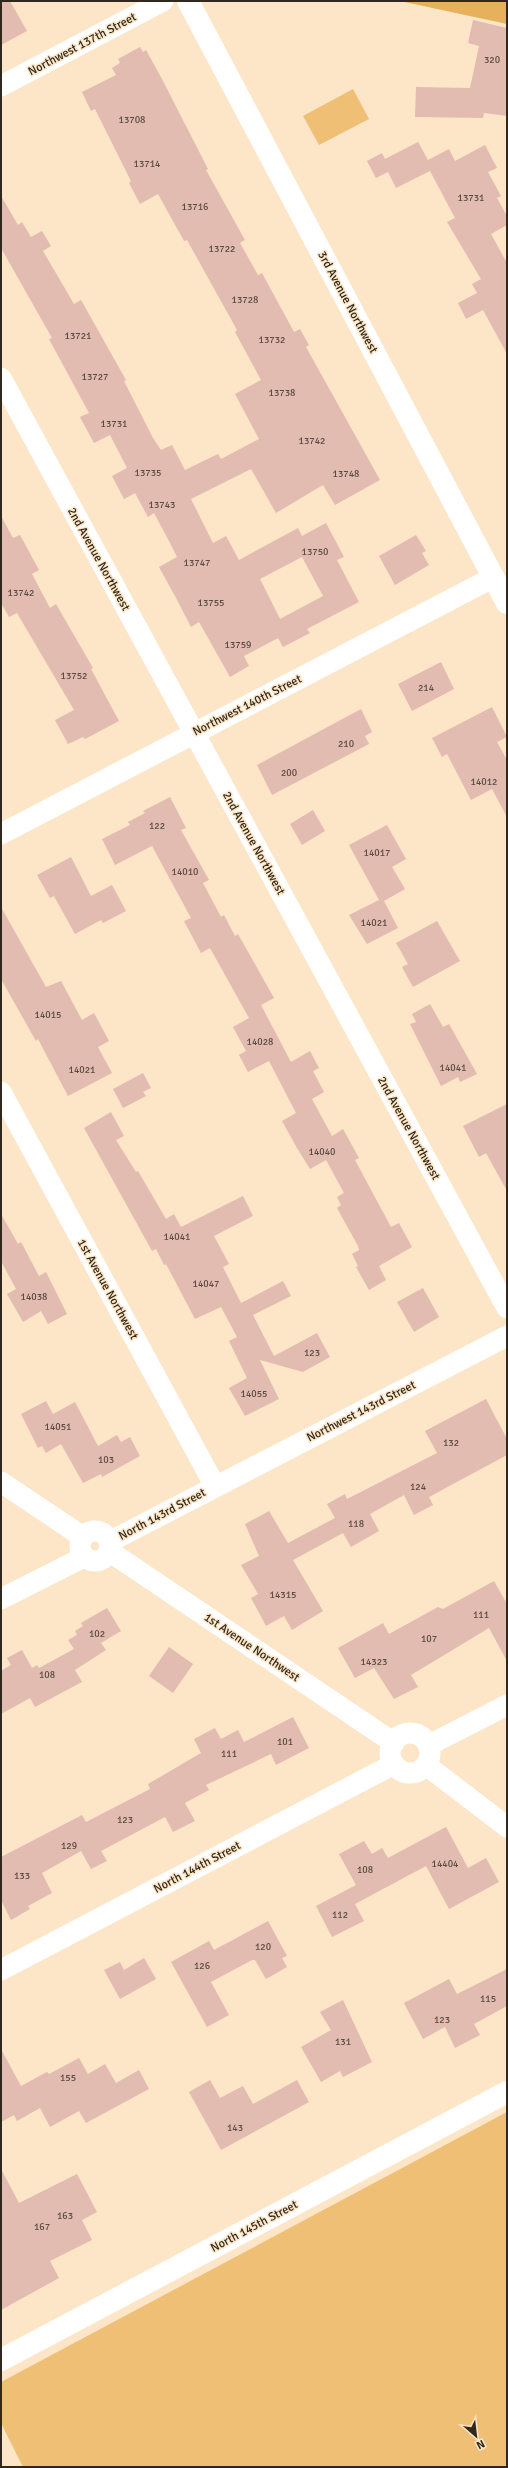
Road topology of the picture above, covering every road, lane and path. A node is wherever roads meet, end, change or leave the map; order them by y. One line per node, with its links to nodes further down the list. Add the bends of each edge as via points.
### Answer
1 (162, 1): 3 (street, Northwest 137th Street)
2 (188, 1): 5 (street, 3rd Avenue Northwest)
3 (1, 86)
4 (1, 378): 7 (street, 2nd Avenue Northwest)
5 (494, 577): 6 (street, 3rd Avenue Northwest); 7 (street, Northwest 140th Street)
6 (507, 603)
7 (194, 732): 8 (street, Northwest 140th Street); 10 (street, 2nd Avenue Northwest)
8 (1, 834)
9 (1, 1092): 13 (street, 1st Avenue Northwest)
10 (507, 1308)
11 (507, 1336): 13 (street, Northwest 143rd Street)
12 (1, 1482): 14 (street)
13 (215, 1486): 15 (street, North 143rd Street)
14 (84, 1547): 15 (street, 1st Avenue Northwest, via 87,1534 96,1531 105,1535); 16 (street)
15 (109, 1547): 18 (street, 1st Avenue Northwest)
16 (1, 1599)
17 (507, 1705): 19 (street)
18 (394, 1743): 19 (street, via 401,1736 414,1734 425,1740); 20 (street, via 390,1752)
19 (427, 1755): 20 (street, via 420,1771 403,1772); 21 (street)
20 (394, 1764): 22 (street, North 144th Street)
21 (507, 1827)
22 (1, 1970)
23 (507, 2092): 24 (street, North 145th Street)
24 (1, 2360)

